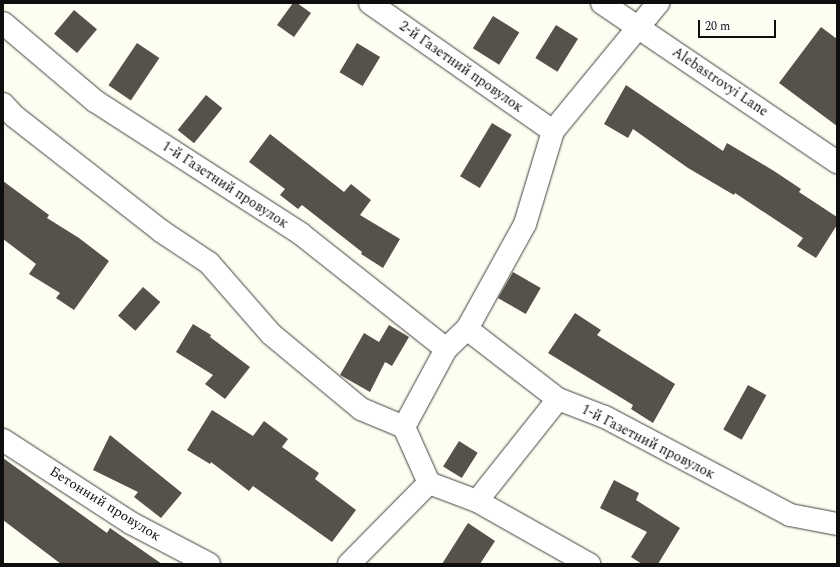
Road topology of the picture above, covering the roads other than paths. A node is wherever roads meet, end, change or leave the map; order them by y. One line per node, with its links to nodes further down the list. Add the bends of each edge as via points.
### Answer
1 (370, 3): 7 (street, 2-й Газетний провулок)
2 (602, 3): 5 (street, Alebastrovyi Lane)
3 (658, 3): 5 (street)
4 (3, 23): 10 (street, 1-й Газетний провулок, via 95,101 301,234)
5 (640, 27): 7 (street); 8 (street, Alebastrovyi Lane)
6 (3, 104): 12 (street, via 14,116 161,231 209,263 271,334 361,408)
7 (553, 131): 9 (street, via 525,224)
8 (837, 162)
9 (467, 329): 10 (street); 11 (street, 1-й Газетний провулок)
10 (446, 349): 12 (street)
11 (558, 399): 15 (street); 16 (street, 1-й Газетний провулок, via 605,417 790,515)
12 (404, 427): 14 (street)
13 (3, 440): 17 (street, Бетонний провулок, via 131,523)
14 (429, 483): 15 (street); 18 (street)
15 (477, 501): 19 (street)
16 (837, 524)
17 (209, 564)
18 (349, 564)
19 (589, 564)

